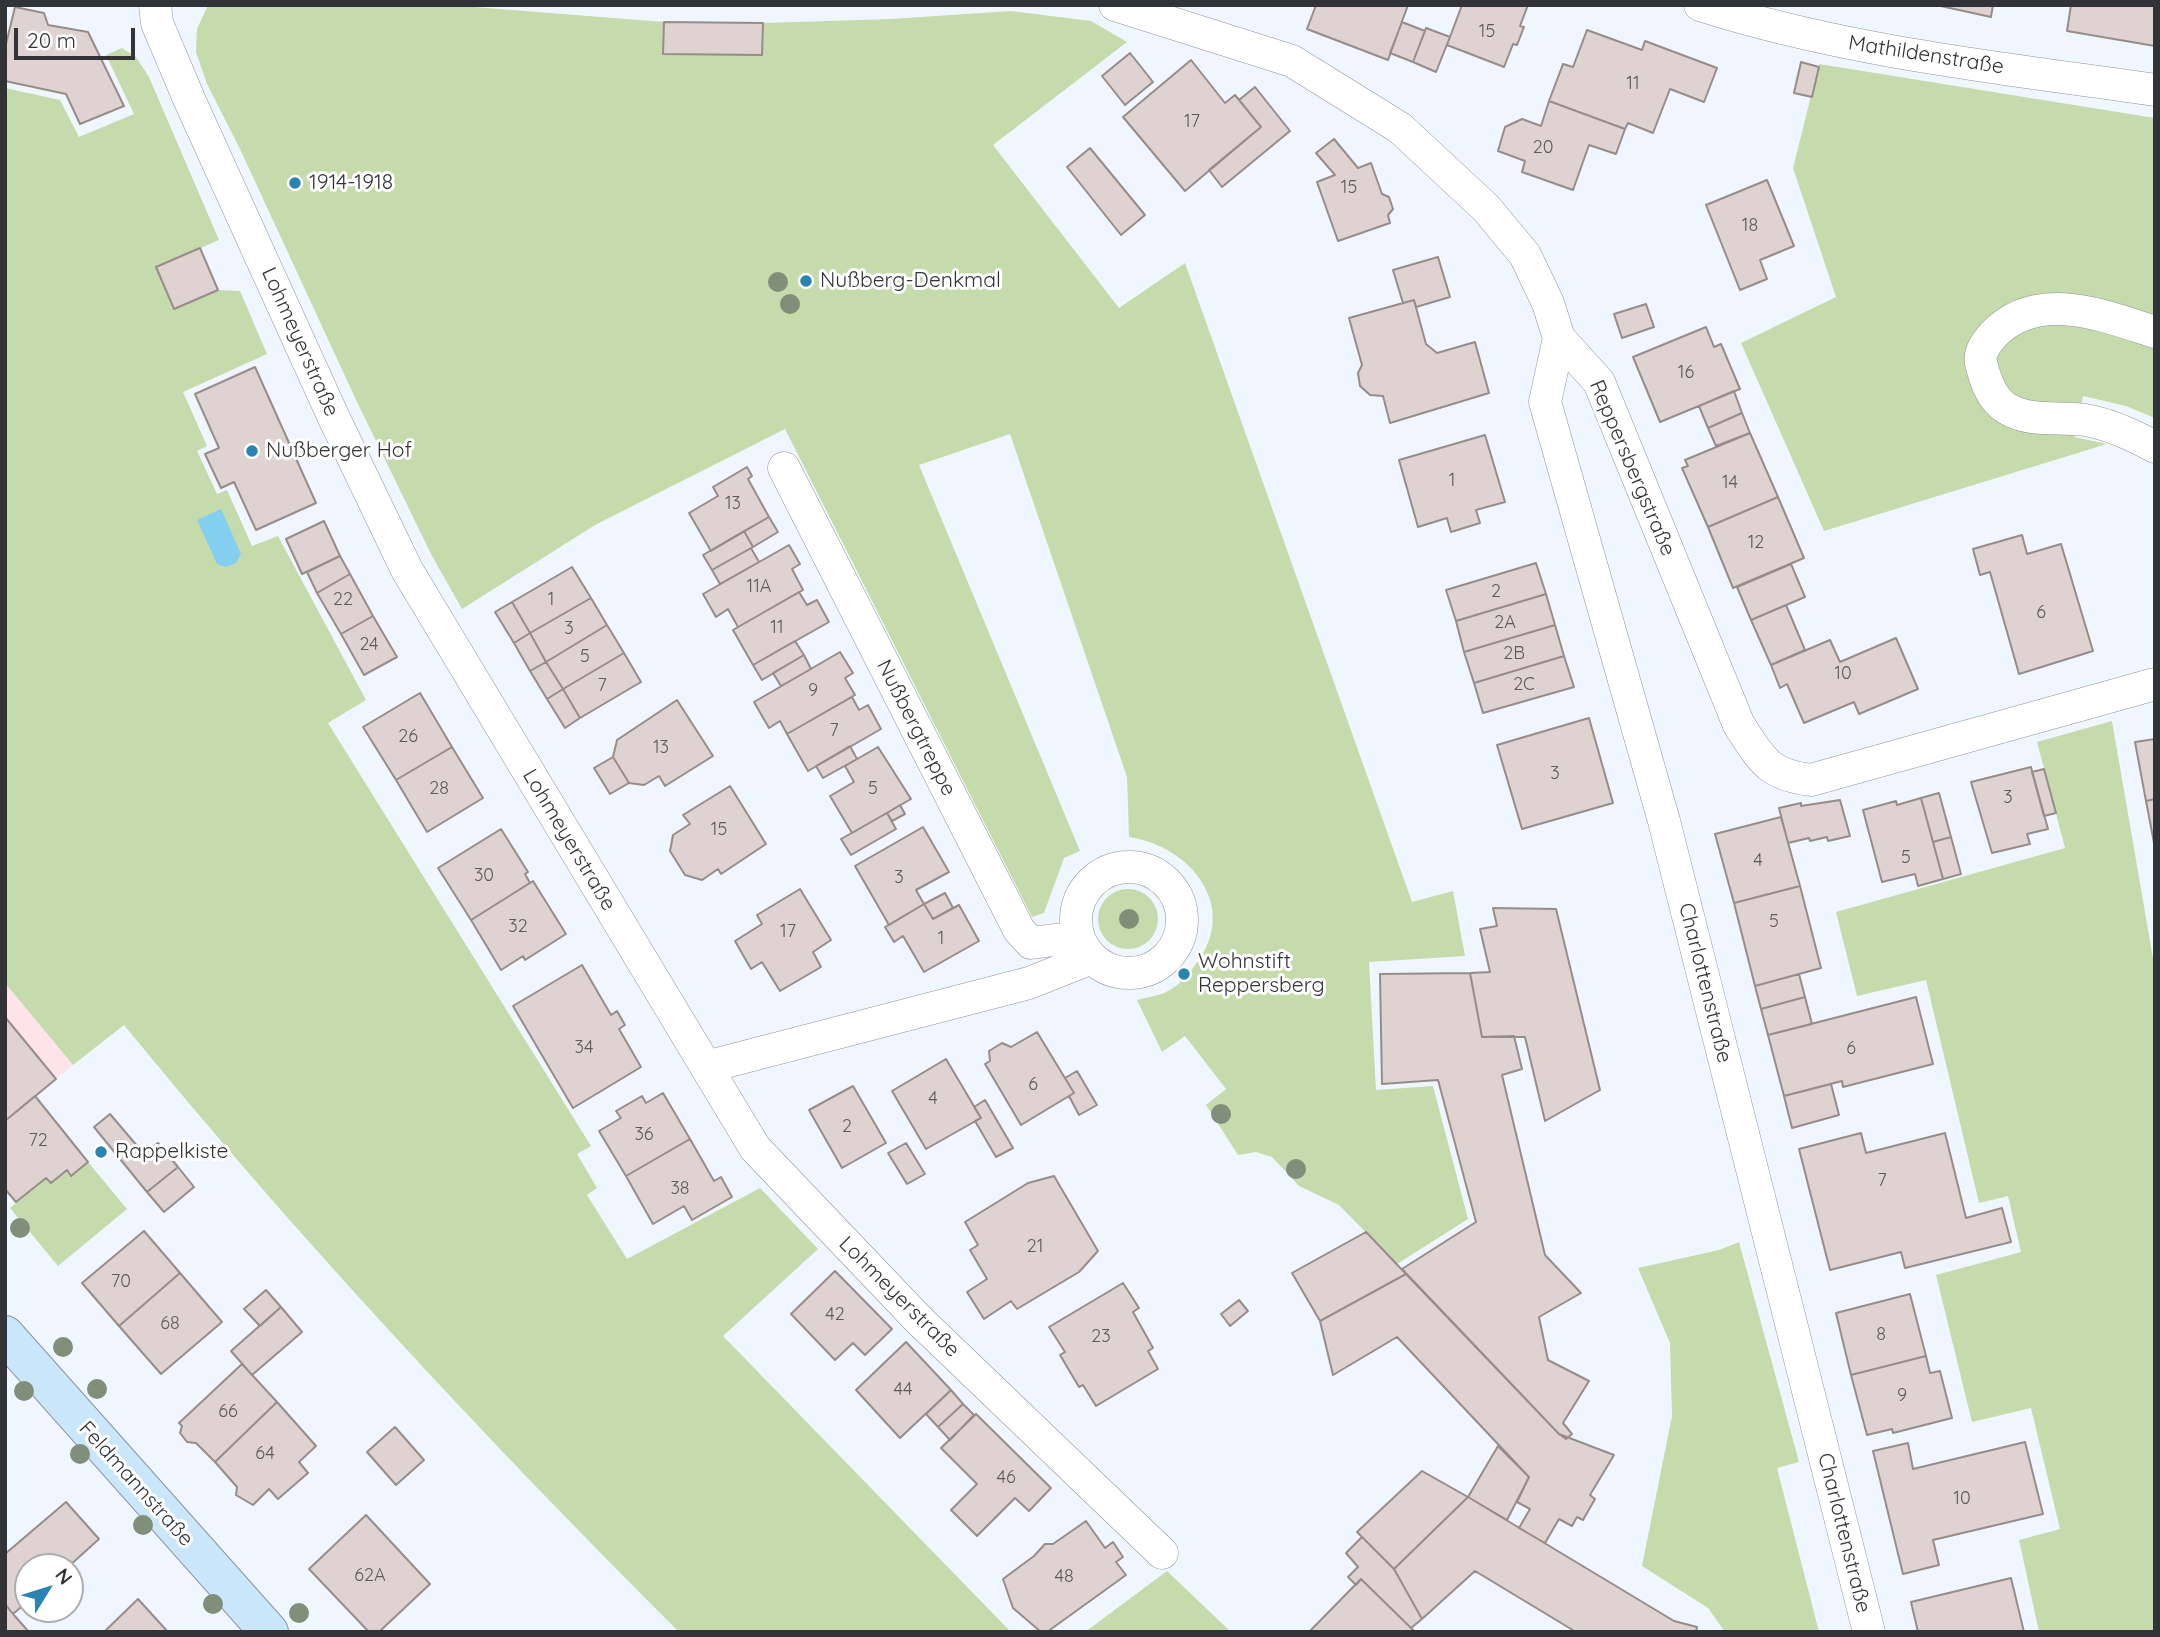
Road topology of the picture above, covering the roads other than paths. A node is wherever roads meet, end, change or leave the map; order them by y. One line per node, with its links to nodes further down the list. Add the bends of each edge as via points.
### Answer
1 (155, 5): 11 (street, Lohmeyerstraße, via 157,23 189,99 407,570)
2 (1115, 5): 4 (street, Reppersbergstraße)
3 (1700, 5): 5 (street, Mathildenstraße, via 1769,27 1849,42)
4 (1206, 18): 7 (street, Reppersbergstraße, via 1292,61 1400,128 1437,160 1525,255)
5 (2155, 90)
6 (2155, 332): 8 (street, via 2079,309 2046,309 1999,328 1980,356 1986,383 2005,408 2029,417 2085,420 2124,431)
7 (1559, 338): 10 (street, Reppersbergstraße, via 1598,382 1739,725 1760,757 1783,776 1811,780); 15 (street, Charlottenstraße, via 1545,401 1664,821)
8 (2155, 447)
9 (784, 468): 11 (street, Nußbergtreppe, via 1019,930 1031,943 1085,948 1029,983)
10 (2155, 684)
11 (706, 1067): 13 (street, Lohmeyerstraße, via 755,1148 810,1207 918,1319)
12 (5, 1335): 14 (street, Feldmannstraße)
13 (1162, 1553)
14 (269, 1632)
15 (1869, 1632)

